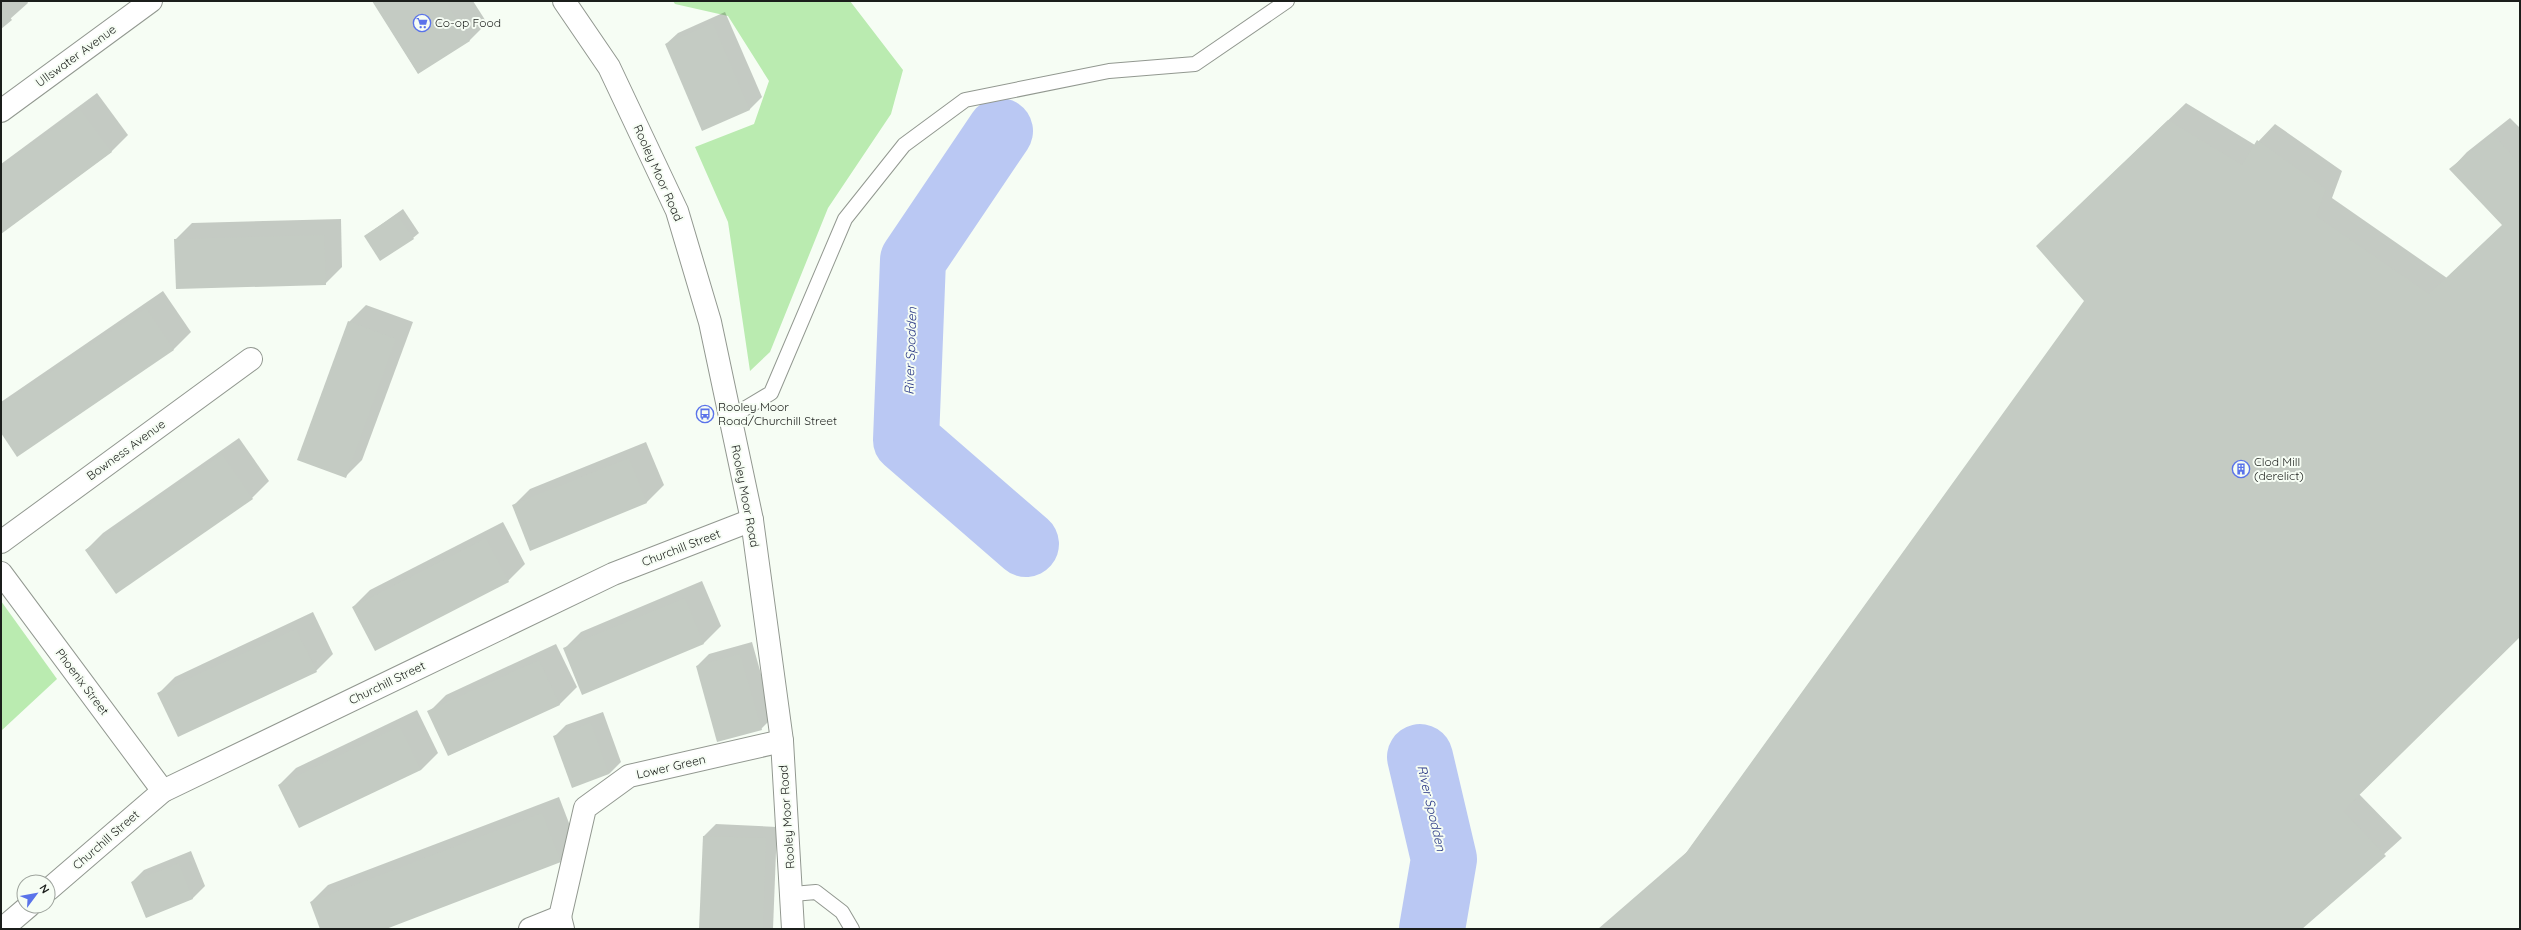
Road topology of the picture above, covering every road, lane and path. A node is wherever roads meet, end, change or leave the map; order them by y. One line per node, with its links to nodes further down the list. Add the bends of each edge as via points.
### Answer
1 (152, 1): 4 (street, Ullswater Avenue)
2 (564, 1): 6 (street, Rooley Moor Road, via 609,67 678,211 710,322)
3 (1287, 1): 6 (lane, via 1195,64 1109,71 965,100 904,145 845,219 771,393)
4 (1, 111)
5 (251, 359): 8 (street, Bowness Avenue)
6 (729, 418): 7 (street, Rooley Moor Road)
7 (752, 520): 10 (street, Rooley Moor Road); 11 (street, Churchill Street, via 613,574)
8 (1, 542)
9 (1, 573): 11 (street, Phoenix Street)
10 (782, 741): 13 (street, Rooley Moor Road); 15 (street, Lower Green, via 629,776 584,808)
11 (163, 792): 12 (street, Churchill Street)
12 (56, 883)
13 (793, 894): 18 (street, Rooley Moor Road); 19 (lane, via 816,892 842,912)
14 (20, 914): 16 (street)
15 (561, 923): 17 (street)
16 (2, 929)
17 (530, 929)
18 (793, 929)
19 (852, 929)

